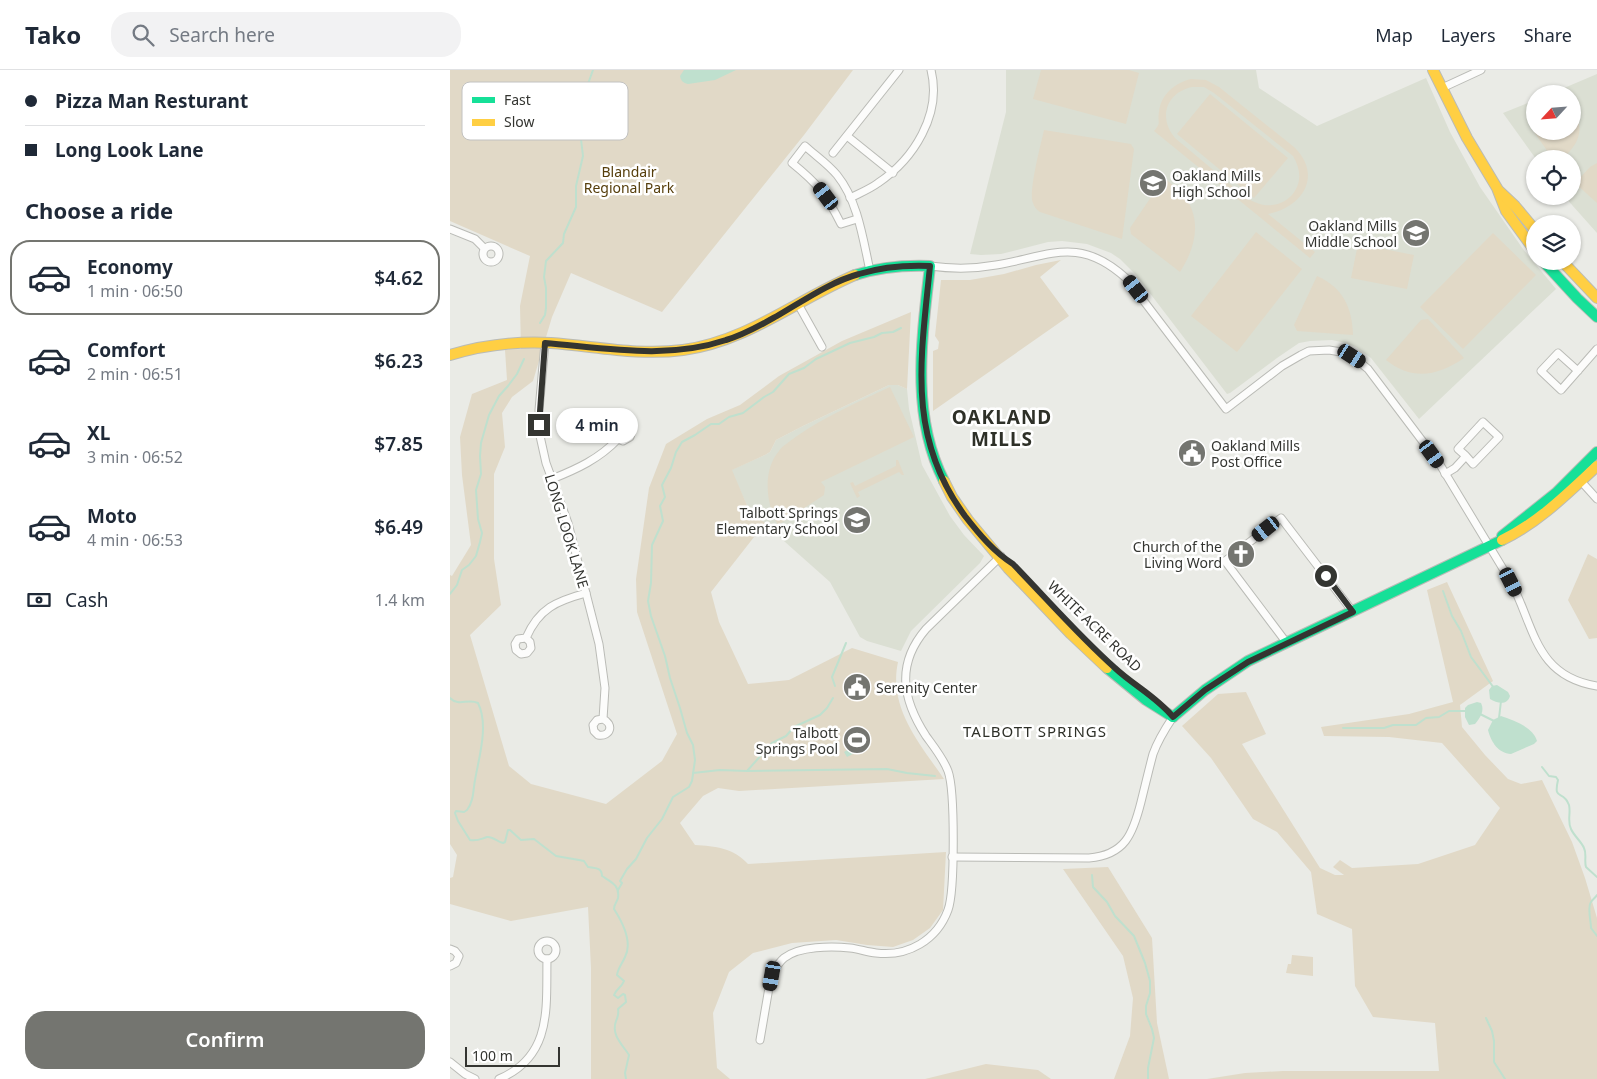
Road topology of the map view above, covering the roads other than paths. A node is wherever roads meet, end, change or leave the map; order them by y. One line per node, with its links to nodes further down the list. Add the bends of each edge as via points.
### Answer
1 (899, 70): 6 (street)
2 (931, 70): 8 (street, via 932,104 927,124 911,152)
3 (1433, 70): 5 (street)
4 (1482, 70): 5 (street)
5 (1442, 88): 9 (street)
6 (847, 136): 7 (street); 8 (street)
7 (834, 153)
8 (893, 173): 10 (street)
9 (1497, 188): 12 (street); 14 (street, via 1506,212)
10 (850, 198): 11 (street); 11 (street, via 838,176 805,146 792,163 819,186 842,224)
11 (858, 219): 19 (street)
12 (1526, 219)
13 (450, 229): 15 (street, via 475,239)
14 (1526, 239)
15 (484, 248)
16 (930, 266): 19 (street, via 898,266); 32 (street, via 979,268 1064,251 1107,263 1127,278 1226,409 1282,366 1309,351 1329,350 1352,356 1368,369); 37 (street, WHITE ACRE ROAD, via 921,372 926,430 940,474 952,496 974,527)
17 (1551, 270): 22 (street)
18 (1571, 270): 20 (street)
19 (870, 271): 21 (street)
20 (1597, 298)
21 (798, 304): 23 (street, via 734,338 687,350 653,351); 24 (street)
22 (1597, 317)
23 (545, 343): 26 (street, via 497,344); 33 (street, LONG LOOK LANE, via 539,425)
24 (822, 347)
25 (1597, 349): 27 (street)
26 (450, 355)
27 (1578, 371): 27 (street, via 1561,390 1541,372 1558,352)
28 (618, 439): 33 (street, via 592,461)
29 (1597, 452): 34 (street)
30 (1466, 456): 30 (street, via 1458,449 1483,422 1499,437 1473,464); 32 (street)
31 (1597, 466): 34 (street)
32 (1445, 474): 36 (street)
33 (552, 479): 38 (street, LONG LOOK LANE, via 568,523)
34 (1578, 479): 35 (street); 36 (street, via 1562,500 1513,535)
35 (1597, 499)
36 (1489, 546): 39 (street); 42 (street, via 1516,592 1543,654 1562,673)
37 (1001, 556): 43 (street, WHITE ACRE ROAD, via 1013,564 1104,658); 45 (street, via 926,629 908,659 907,696 912,711 943,762 951,782)
38 (586, 593): 40 (street, via 548,608 534,622); 44 (street, LONG LOOK LANE, via 604,674)
39 (1353, 612): 41 (street); 41 (street, via 1281,518 1225,561)
40 (526, 638)
41 (1286, 642): 43 (street, via 1234,670)
42 (1597, 686)
43 (1173, 717): 45 (street, via 1158,742 1130,836 1112,852 1089,858)
44 (603, 718)
45 (952, 857): 49 (street, via 948,910 925,942 893,953 841,947 794,952 785,957 772,976)
46 (450, 949): 48 (street, via 458,956 456,963)
47 (547, 959): 52 (street, via 546,1016 542,1036 524,1062)
48 (450, 966)
49 (760, 1040)
50 (450, 1062): 51 (street)
51 (475, 1079)
52 (499, 1079)

